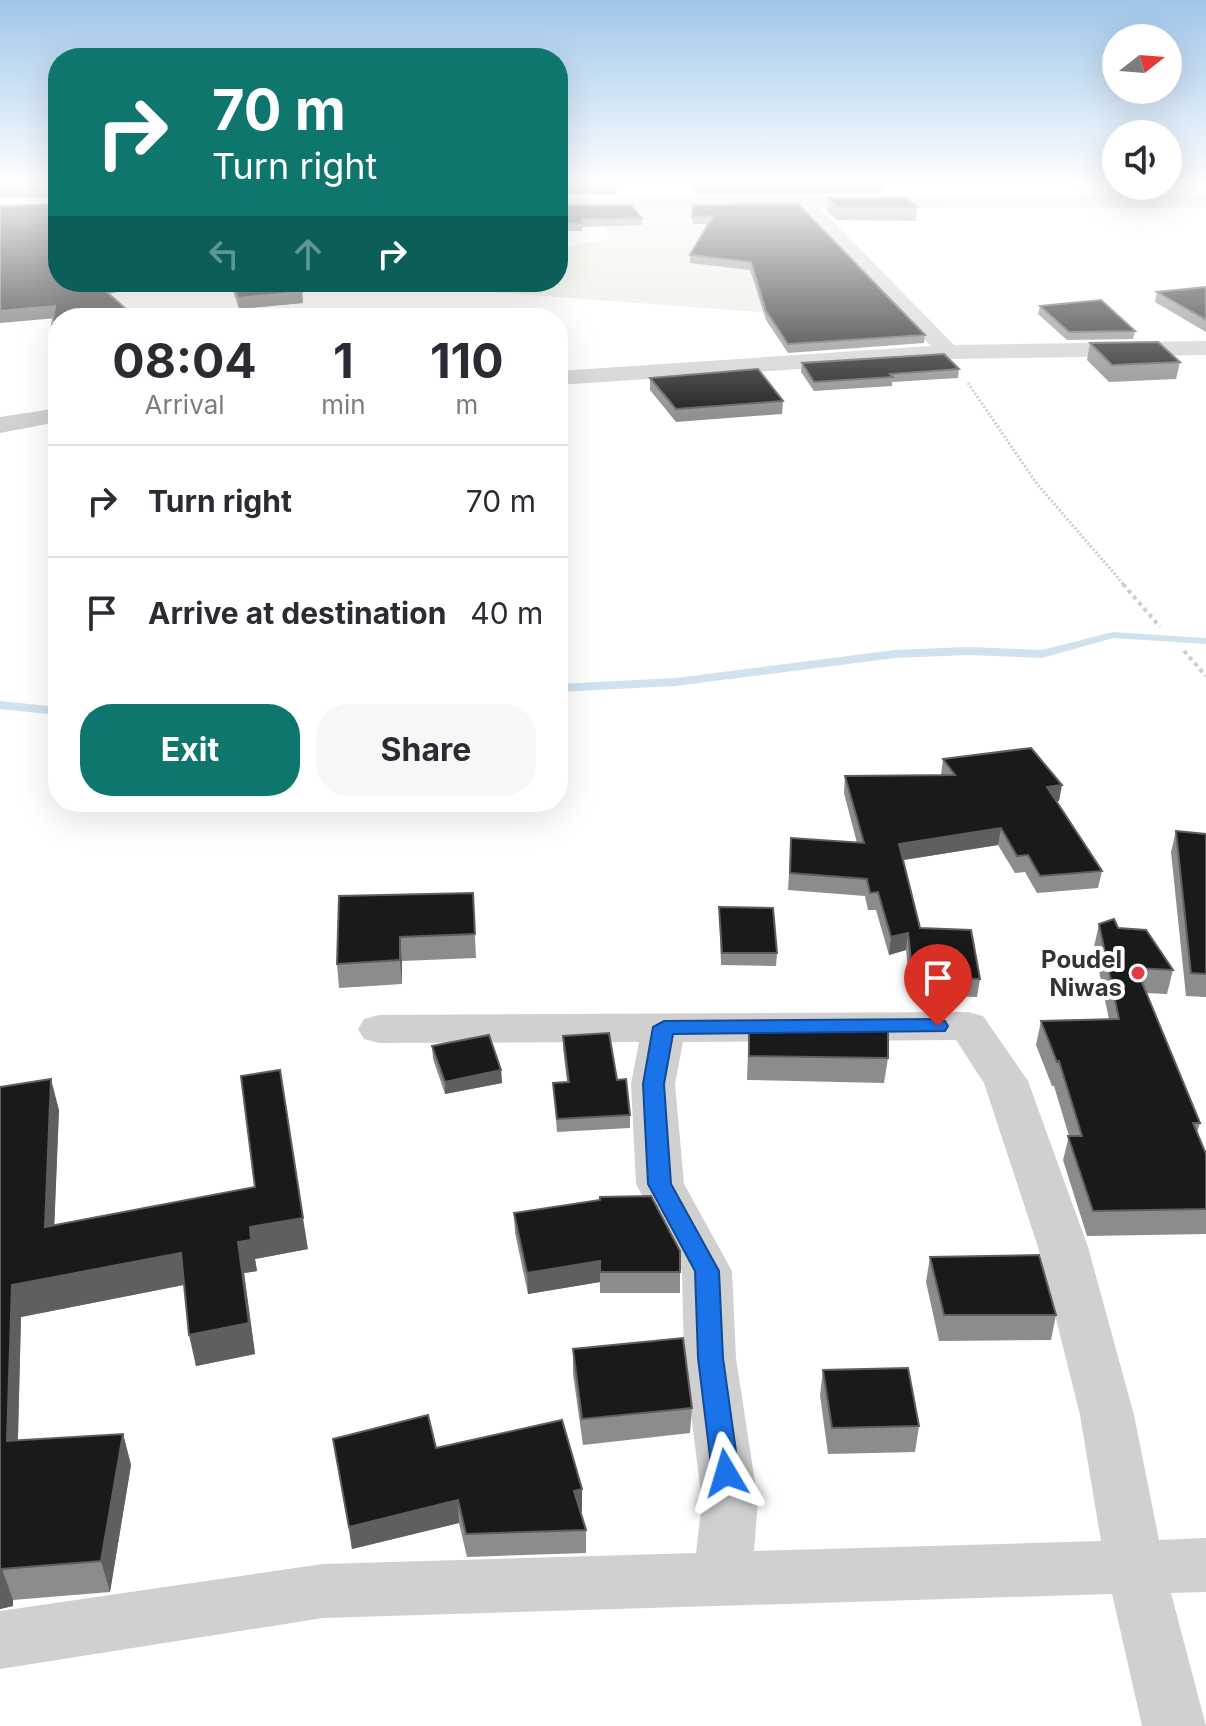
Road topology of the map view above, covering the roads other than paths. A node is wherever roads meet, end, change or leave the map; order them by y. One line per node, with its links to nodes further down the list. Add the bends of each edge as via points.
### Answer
1 (864, 266): 3 (street)
2 (1206, 348): 3 (street)
3 (948, 352): 4 (street)
4 (568, 377)
5 (48, 417): 6 (street)
6 (0, 425)
7 (664, 1027): 8 (street); 10 (street, via 968,1026 1006,1081 1063,1247 1107,1415); 11 (street, via 653,1084 660,1184 707,1271 710,1358 730,1502)
8 (379, 1029)
9 (1206, 1565): 10 (street)
10 (1135, 1568): 11 (street); 13 (street)
11 (722, 1580): 12 (street, via 323,1591)
12 (0, 1640)
13 (1174, 1726)

